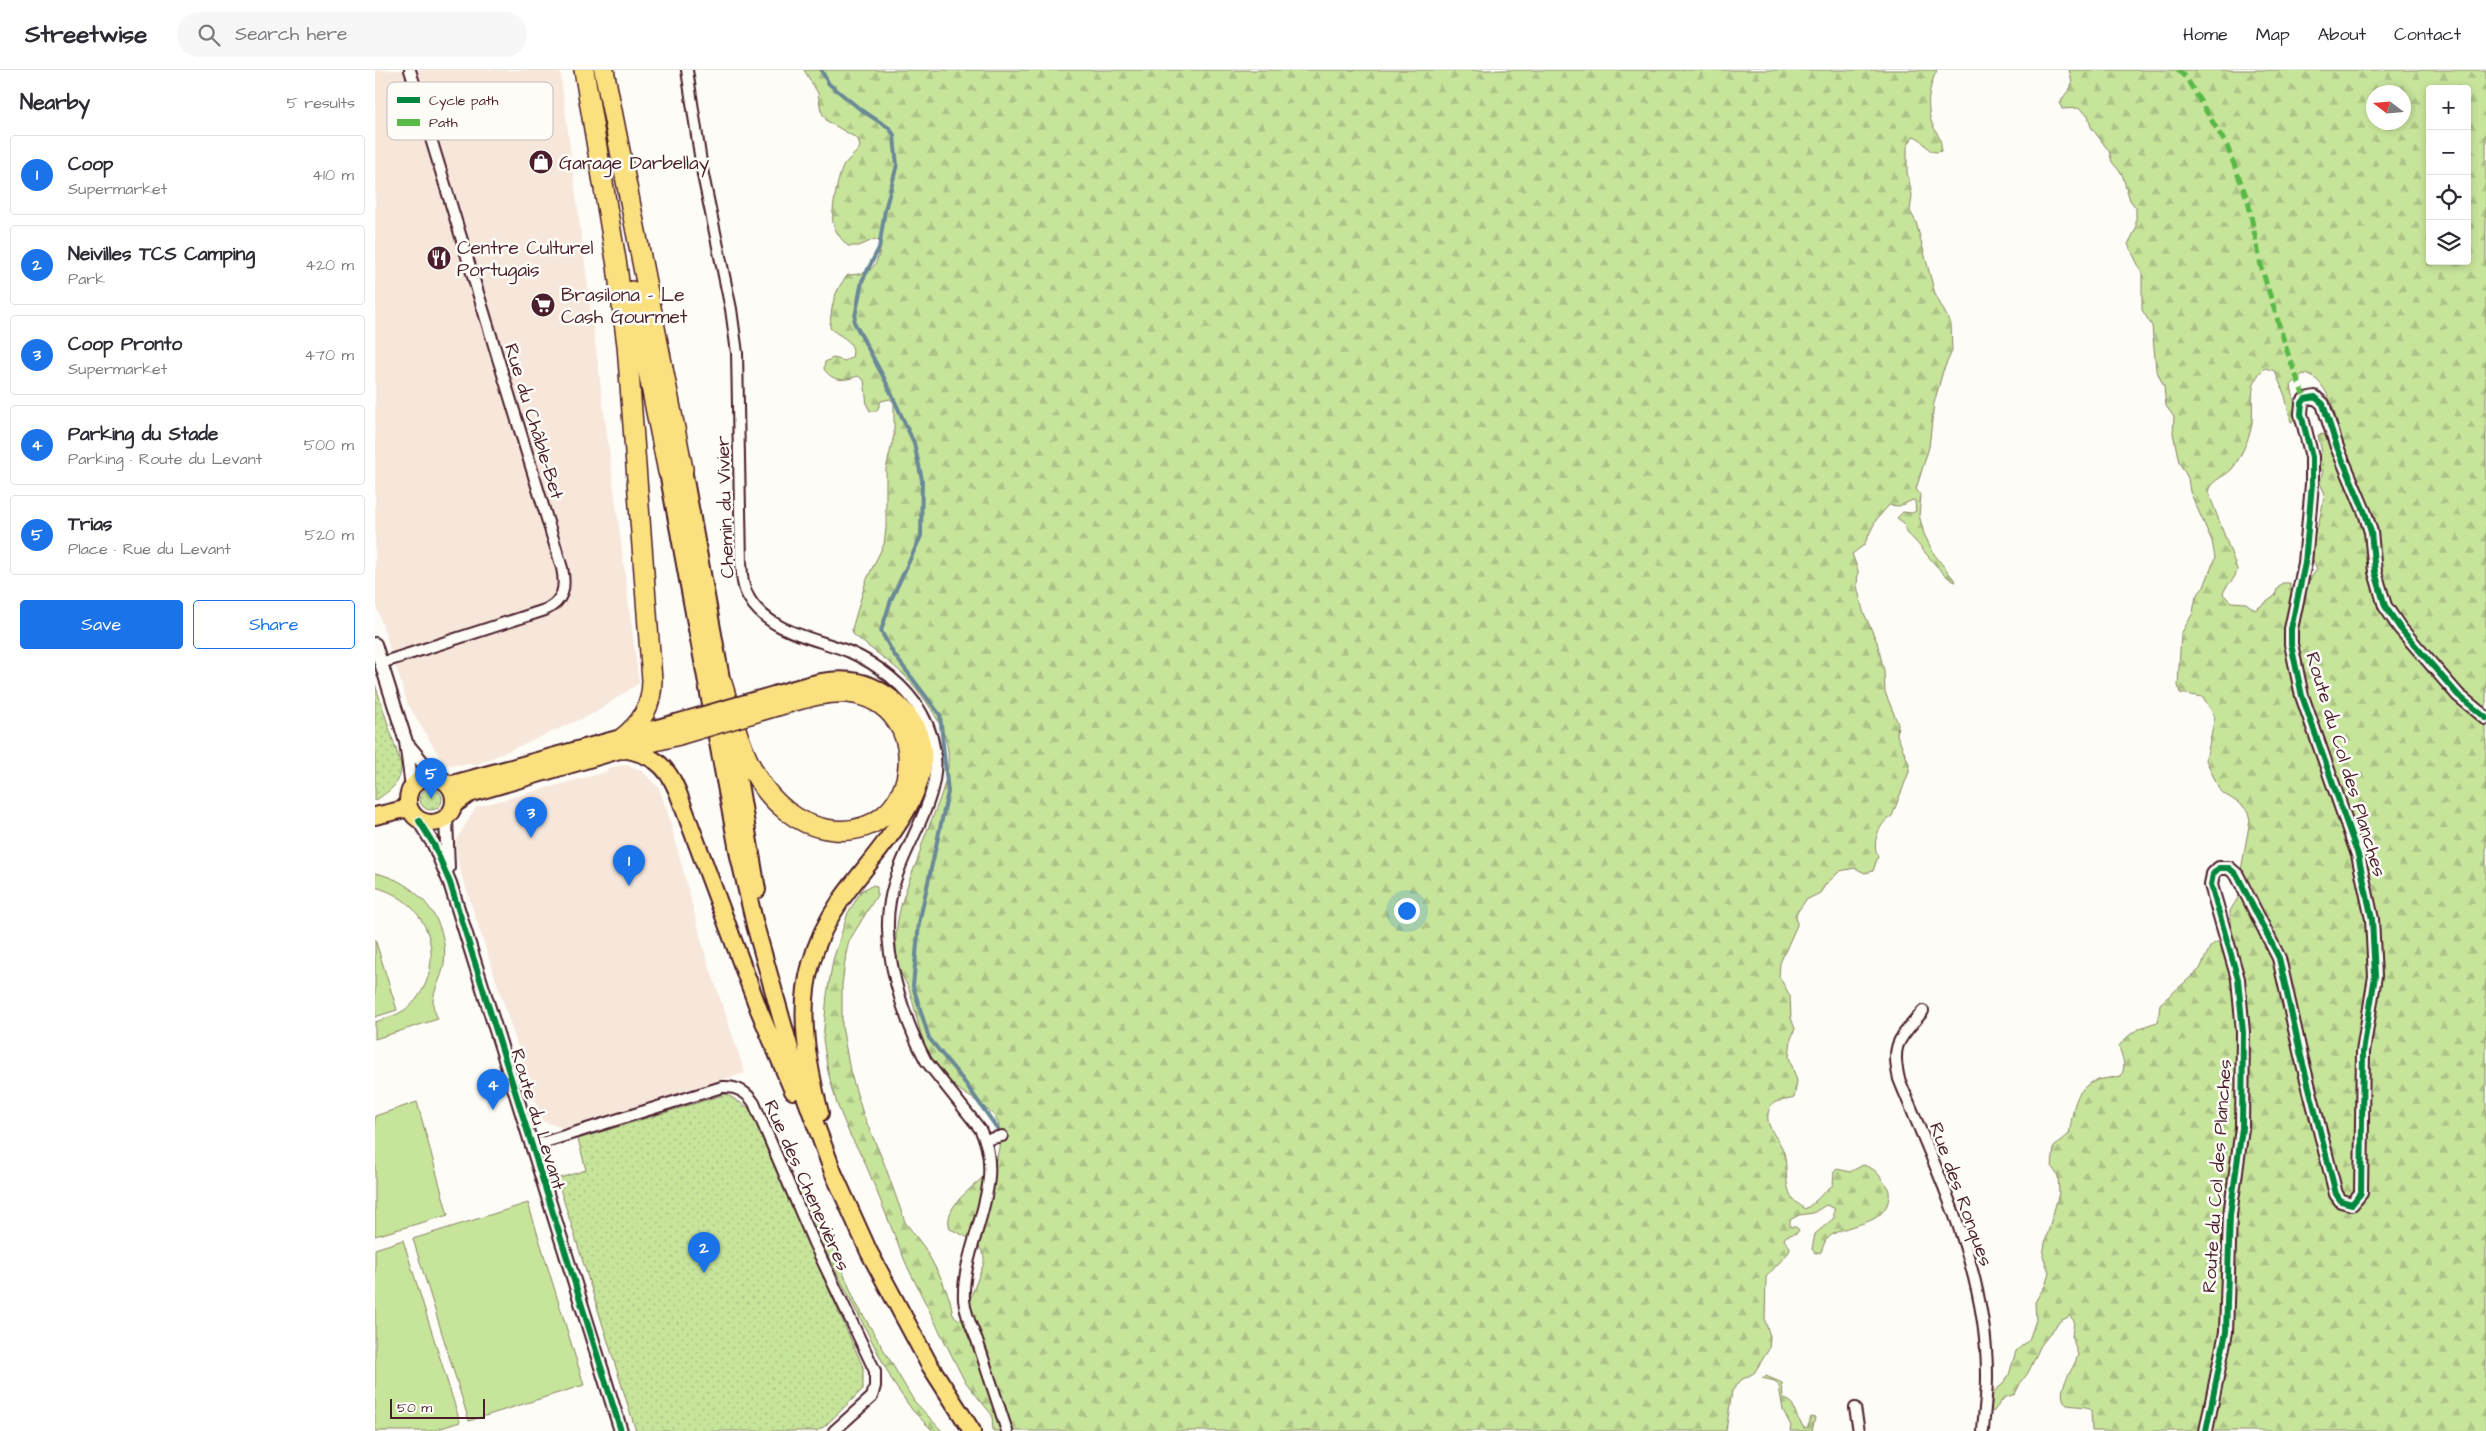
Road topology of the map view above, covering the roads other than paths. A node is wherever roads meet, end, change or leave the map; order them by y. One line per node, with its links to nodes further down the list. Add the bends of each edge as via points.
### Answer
1 (410, 70): 5 (street, Rue du Châble-Bet)
2 (584, 70): 7 (highway); 14 (highway, via 627,345 652,680 646,712)
3 (605, 70): 7 (highway)
4 (687, 70): 27 (street, Chemin du Vivier, via 703,175 731,308 737,353 740,544 744,586 757,609 775,624 851,653 887,675 911,697 928,725 935,751 935,778 923,818 894,883 888,911 889,941 901,997 920,1049)
5 (414, 82)
6 (431, 140): 9 (street, Rue du Châble-Bet, via 565,584 558,601 545,610)
7 (676, 471): 10 (main road); 24 (main road, via 739,856)
8 (375, 644): 9 (street)
9 (381, 663): 13 (street)
10 (723, 683): 11 (highway, via 751,768 768,793 786,811 814,826 837,831 868,825 891,810 905,787 909,758 900,728 887,711 863,697 840,693); 24 (main road)
11 (775, 700): 14 (highway, bridge); 29 (main road, via 827,680 863,684 900,706 917,733 922,753 919,783 908,810 830,918 816,948 807,980 806,1044)
12 (2486, 718): 37 (street, Route du Col des Planches, via 2458,695 2385,606 2375,572 2371,532 2359,497 2323,404 2315,397 2305,399 2301,414 2312,457 2312,484 2305,563 2291,629 2291,644 2302,696 2358,855 2372,919 2375,976 2363,1052 2361,1193 2352,1204 2341,1201 2336,1194 2279,958 2237,875 2229,868 2219,868 2213,874 2211,886 2239,979 2243,1010 2242,1112 2229,1228 2226,1332)
13 (406, 742): 15 (street); 17 (street)
14 (622, 744): 16 (main road); 18 (main road, via 469,794); 29 (main road, via 653,758 672,779 775,1050)
15 (435, 777): 16 (main road); 17 (main road, via 422,779)
16 (449, 785): 18 (main road)
17 (412, 787): 19 (main road)
18 (455, 804): 21 (main road)
19 (409, 808): 20 (main road); 22 (main road)
20 (375, 816)
21 (447, 819): 22 (main road, via 431,824); 23 (street, Route du Levant, via 445,842)
22 (419, 820): 23 (street, Route du Levant)
23 (450, 883): 28 (street, Route du Levant)
24 (775, 993): 29 (main road, via 803,1095)
25 (1923, 1011): 36 (street, Rue des Ronques, via 1895,1048 1895,1063 1970,1260 1981,1311 1987,1377)
26 (1002, 1136): 27 (street)
27 (985, 1140): 34 (street, Chemin du Vivier, via 988,1157 986,1190 964,1299)
28 (532, 1146): 31 (street, Route du Levant); 32 (street, Rue des Chenevières, via 722,1087 736,1088 748,1094 875,1371 872,1396)
29 (833, 1172): 33 (main road, via 888,1291)
30 (1855, 1408): 35 (street)
31 (621, 1431)
32 (834, 1431)
33 (972, 1431)
34 (1007, 1431)
35 (1859, 1431)
36 (1983, 1431)
37 (2206, 1431)

